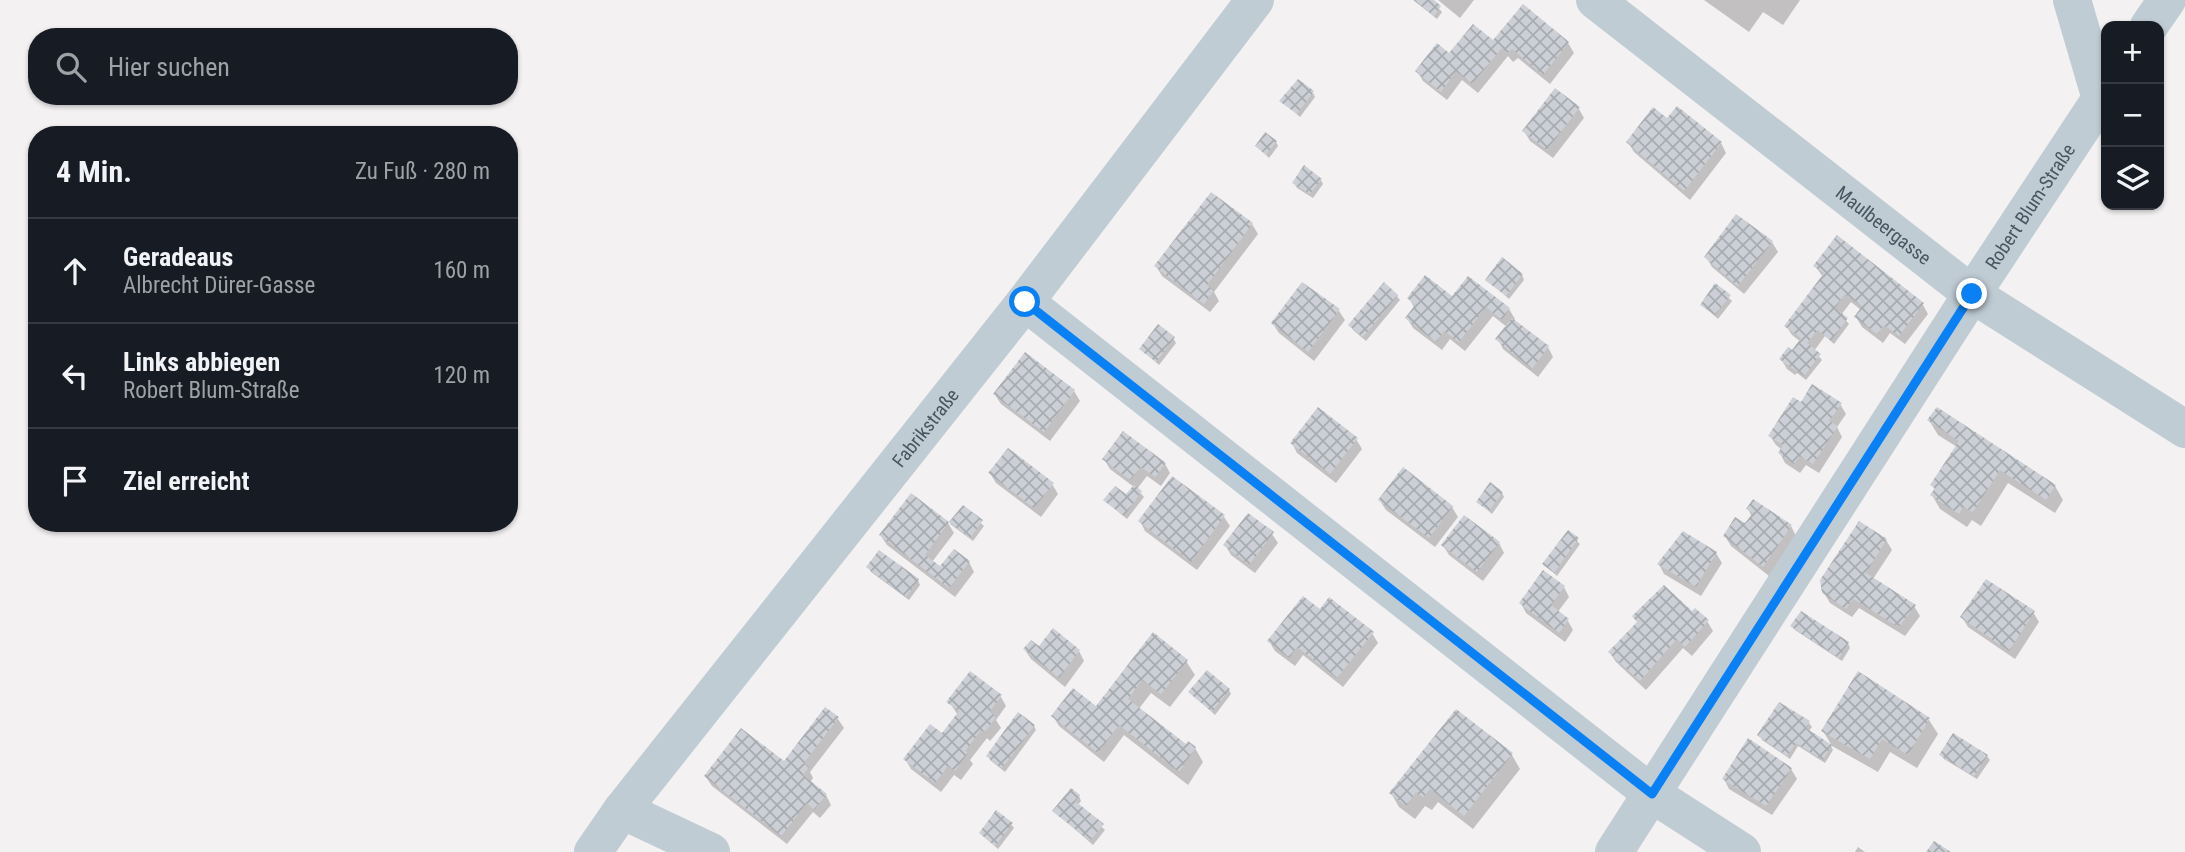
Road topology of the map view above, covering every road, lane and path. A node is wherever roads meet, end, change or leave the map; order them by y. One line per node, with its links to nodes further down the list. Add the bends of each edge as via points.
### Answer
1 (1255, 0): 9 (street, Fabrikstraße)
2 (1595, 0): 8 (street, Maulbeergasse)
3 (2072, 0): 6 (street)
4 (2166, 0): 5 (street)
5 (2152, 21)
6 (2101, 86)
7 (2101, 100): 8 (street, Robert Blum-Straße)
8 (1972, 294): 10 (street, Maulbeergasse); 11 (street, Robert Blum-Straße)
9 (1025, 302): 11 (street); 12 (street, Fabrikstraße)
10 (2185, 429)
11 (1652, 794): 15 (street, Robert Blum-Straße); 16 (street)
12 (622, 810): 13 (street, Fabrikstraße); 14 (street)
13 (593, 852)
14 (711, 852)
15 (1614, 852)
16 (1742, 852)

